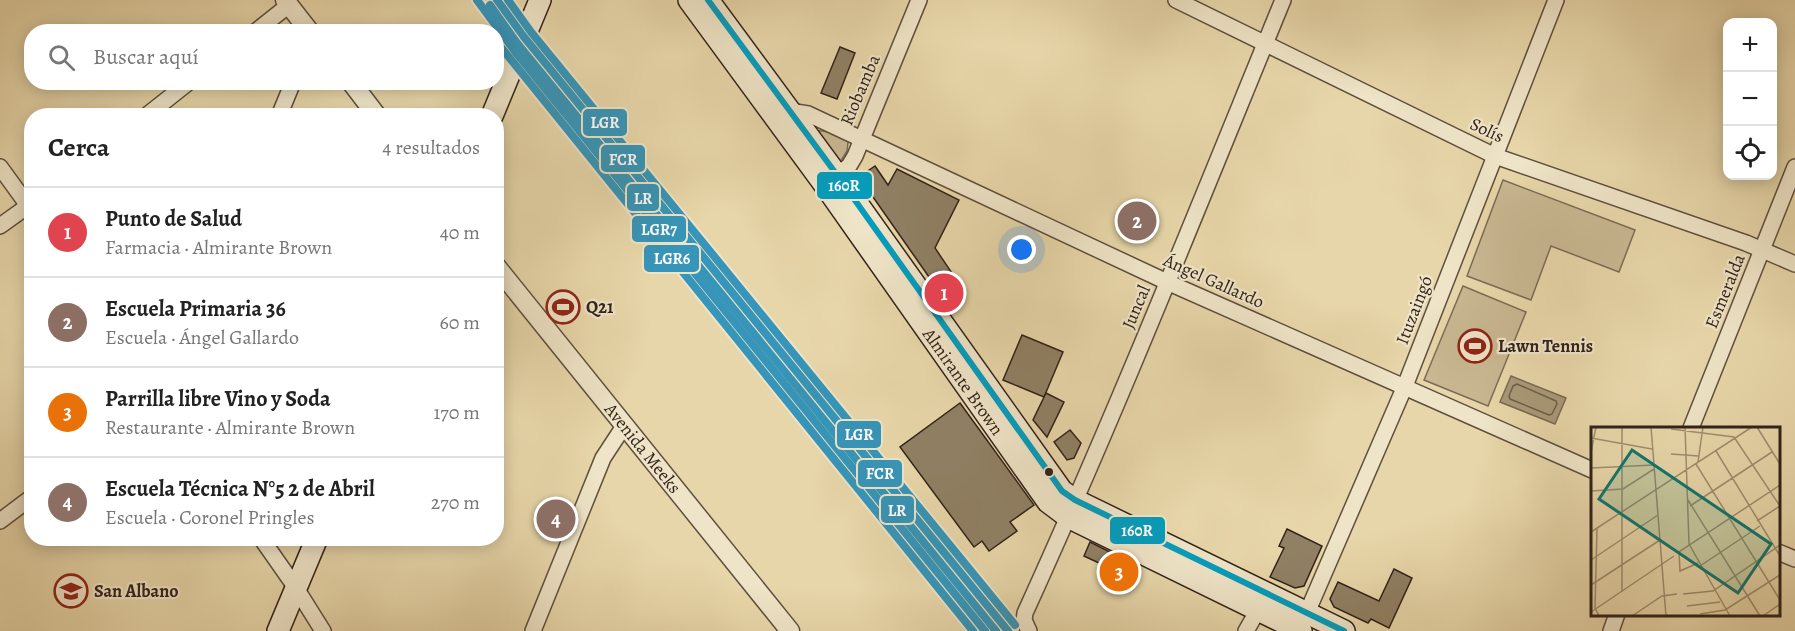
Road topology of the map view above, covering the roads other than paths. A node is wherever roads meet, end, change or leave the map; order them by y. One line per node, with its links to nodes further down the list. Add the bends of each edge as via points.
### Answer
1 (540, 0): 12 (main road)
2 (689, 0): 26 (main road, Almirante Brown)
3 (708, 0): 21 (main road, Almirante Brown)
4 (919, 0): 22 (street, Riobamba)
5 (1176, 0): 11 (street, Solís)
6 (1283, 0): 11 (street, Juncal)
7 (1556, 0): 23 (street, Ituzaingó)
8 (287, 3): 9 (street); 10 (street)
9 (264, 24)
10 (304, 24)
11 (1265, 44): 23 (street, Solís); 33 (street, Juncal)
12 (504, 86)
13 (179, 90): 17 (street)
14 (290, 90): 18 (street)
15 (357, 90): 19 (street)
16 (502, 90): 20 (main road)
17 (156, 108)
18 (282, 108)
19 (371, 108)
20 (495, 108)
21 (789, 111): 22 (street, Ángel Gallardo, via 808,114); 26 (main road, Almirante Brown)
22 (861, 139): 26 (street, Riobamba, via 849,166); 33 (street, Ángel Gallardo)
23 (1495, 156): 30 (street, Solís); 34 (street, Ituzaingó)
24 (0, 167): 27 (street)
25 (1795, 167): 30 (street, Esmeralda)
26 (830, 180): 39 (main road, Almirante Brown, via 1068,496)
27 (24, 199)
28 (24, 211): 29 (street)
29 (0, 226)
30 (1763, 250): 31 (street, Solís); 36 (street, Esmeralda)
31 (1795, 264)
32 (504, 276): 35 (street, Avenida Meeks)
33 (1167, 282): 34 (street, Ángel Gallardo); 39 (street, Juncal)
34 (1405, 386): 37 (street, Ángel Gallardo); 48 (street, Ituzaingó)
35 (624, 426): 50 (street, Avenida Meeks); 53 (street, via 603,458)
36 (1692, 427)
37 (1591, 469)
38 (24, 503): 40 (street)
39 (1072, 509): 46 (main road, Almirante Brown); 48 (main road, Almirante Brown); 49 (street, Juncal, via 1025,613)
40 (0, 521)
41 (267, 546): 45 (street)
42 (314, 546): 45 (main road)
43 (1780, 552): 44 (street)
44 (1795, 559)
45 (296, 588): 51 (main road); 52 (street)
46 (1257, 610): 48 (main road, Almirante Brown); 54 (street)
47 (1617, 616): 56 (street)
48 (1302, 624): 55 (main road, Almirante Brown)
49 (1028, 629)
50 (787, 630)
51 (278, 631)
52 (323, 631)
53 (533, 631)
54 (1246, 631)
55 (1344, 631)
56 (1611, 631)

